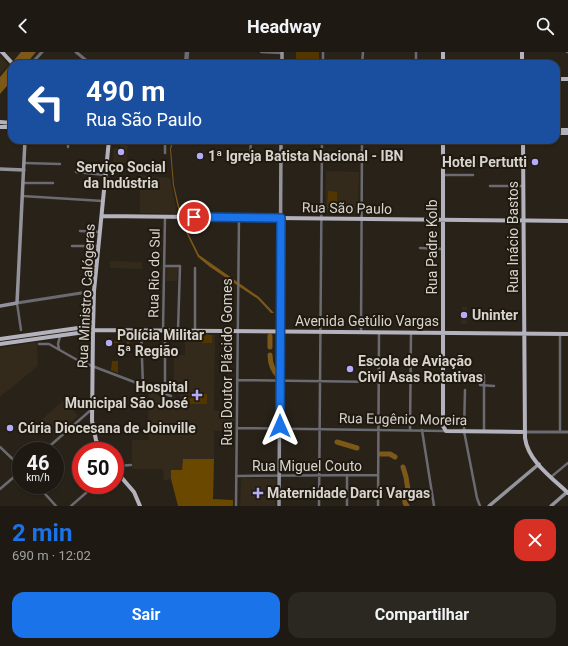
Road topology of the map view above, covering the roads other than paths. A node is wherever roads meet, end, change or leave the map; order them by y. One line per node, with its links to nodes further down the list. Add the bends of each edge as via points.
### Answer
1 (2, 52): 6 (main road)
2 (42, 52): 7 (street)
3 (76, 52): 8 (street)
4 (261, 52): 5 (street)
5 (282, 52)
6 (9, 60)
7 (35, 60)
8 (86, 60)
9 (25, 144): 20 (main road)
10 (109, 144): 27 (main road, Rua Ministro Calógeras)
11 (165, 144): 18 (street)
12 (251, 144): 19 (street)
13 (282, 144): 39 (main road)
14 (322, 144): 40 (street)
15 (362, 144): 41 (street)
16 (443, 144): 28 (main road, Rua Padre Kolb)
17 (523, 144): 23 (main road, Rua Inácio Bastos)
18 (165, 153)
19 (250, 160)
20 (24, 162): 21 (street); 25 (main road)
21 (60, 164)
22 (490, 166): 23 (street)
23 (523, 166): 33 (main road, Rua Inácio Bastos)
24 (0, 169): 25 (main road)
25 (24, 170): 30 (main road)
26 (76, 172): 27 (street)
27 (106, 175): 35 (main road, Rua Ministro Calógeras)
28 (443, 175): 29 (street); 42 (main road, Rua Padre Kolb)
29 (473, 175)
30 (23, 183): 31 (street); 34 (main road)
31 (53, 183)
32 (490, 186): 33 (street)
33 (523, 186): 43 (main road, Rua Inácio Bastos)
34 (22, 196): 35 (street); 54 (main road)
35 (103, 201): 36 (main road, Rua Ministro Calógeras)
36 (102, 216): 37 (main road, Rua São Paulo); 46 (main road, Rua Ministro Calógeras)
37 (165, 217): 38 (main road, Rua São Paulo); 51 (street, Rua Rio do Sul)
38 (239, 217): 39 (main road, Rua São Paulo); 62 (street, Rua Doutor Plácido Gomes)
39 (281, 218): 40 (main road, Rua São Paulo); 63 (main road)
40 (321, 218): 41 (main road, Rua São Paulo); 64 (street)
41 (362, 219): 42 (main road, Rua São Paulo); 65 (street)
42 (443, 220): 43 (main road, Rua São Paulo); 50 (main road, Rua Padre Kolb)
43 (524, 220): 44 (main road, Rua São Paulo); 69 (main road, Rua Inácio Bastos)
44 (568, 221)
45 (80, 230): 46 (street)
46 (100, 232): 48 (main road, Rua Ministro Calógeras)
47 (72, 246): 48 (street)
48 (99, 246): 53 (main road, Rua Ministro Calógeras)
49 (420, 248): 50 (street)
50 (443, 248): 68 (main road, Rua Padre Kolb)
51 (164, 266): 59 (street, Rua Rio do Sul); 60 (street, via 180,266)
52 (195, 268): 61 (street)
53 (94, 291): 54 (street); 57 (main road, Rua Ministro Calógeras)
54 (17, 303): 55 (main road); 56 (street)
55 (0, 306)
56 (21, 330)
57 (93, 330): 58 (main road, Avenida Getúlio Vargas); 72 (main road); 73 (main road, via 85,327); 77 (main road, Rua Ministro Calógeras)
58 (141, 330): 59 (main road, Avenida Getúlio Vargas); 85 (street)
59 (164, 330): 60 (main road, Avenida Getúlio Vargas); 88 (street, Rua Rio do Sul)
60 (178, 330): 61 (main road, Avenida Getúlio Vargas)
61 (195, 330): 62 (main road, Avenida Getúlio Vargas)
62 (238, 331): 63 (main road, Avenida Getúlio Vargas); 79 (street, Rua Doutor Plácido Gomes)
63 (280, 331): 64 (main road, Avenida Getúlio Vargas); 80 (main road)
64 (320, 332): 65 (main road, Avenida Getúlio Vargas); 81 (street)
65 (361, 332): 66 (main road, Avenida Getúlio Vargas)
66 (378, 332): 67 (main road, Avenida Getúlio Vargas); 82 (street)
67 (411, 332): 68 (main road, Avenida Getúlio Vargas); 96 (street)
68 (443, 333): 69 (main road, Avenida Getúlio Vargas); 91 (main road, Rua Padre Kolb)
69 (524, 333): 70 (main road, Avenida Getúlio Vargas); 102 (main road, Rua Inácio Bastos)
70 (560, 334): 71 (main road, Avenida Getúlio Vargas); 103 (street)
71 (568, 334)
72 (60, 336): 74 (main road); 76 (street)
73 (0, 339)
74 (0, 344)
75 (39, 344): 76 (street, via 48,343)
76 (60, 350): 77 (street)
77 (92, 366): 85 (street); 90 (main road, Rua Ministro Calógeras)
78 (484, 375): 84 (street)
79 (237, 380): 80 (street); 92 (street, Rua Doutor Plácido Gomes)
80 (280, 381): 81 (street); 93 (main road)
81 (320, 382): 82 (street); 94 (street)
82 (378, 382): 95 (street)
83 (480, 385): 84 (street)
84 (484, 385): 86 (street); 101 (street)
85 (143, 386): 88 (street)
86 (494, 386)
87 (465, 390): 100 (street)
88 (165, 394): 89 (street)
89 (171, 396)
90 (92, 409): 105 (street); 106 (main road, Rua Ministro Calógeras)
91 (443, 426): 98 (street); 99 (main road)
92 (237, 428): 93 (street, Rua Eugênio Moreira); 115 (street, Rua Doutor Plácido Gomes)
93 (280, 429): 94 (street, Rua Eugênio Moreira); 116 (main road)
94 (320, 429): 95 (street, Rua Eugênio Moreira); 117 (street)
95 (378, 430): 96 (street, Rua Eugênio Moreira); 114 (street)
96 (410, 430): 97 (street, Rua Eugênio Moreira)
97 (422, 430): 98 (street, Rua Eugênio Moreira); 135 (street)
98 (439, 431): 99 (street, Rua Eugênio Moreira)
99 (446, 431): 100 (main road, Rua Eugênio Moreira)
100 (464, 431): 101 (main road, Rua Eugênio Moreira); 136 (street)
101 (484, 431): 102 (main road, Rua Eugênio Moreira)
102 (525, 432): 103 (street, Rua Eugênio Moreira); 110 (main road, Rua Inácio Bastos, via 527,446)
103 (560, 432): 104 (street, Rua Eugênio Moreira)
104 (568, 432)
105 (54, 442)
106 (97, 442)
107 (0, 447): 108 (street)
108 (12, 458)
109 (568, 463): 118 (street)
110 (539, 464): 118 (main road, Rua Inácio Bastos); 137 (main road)
111 (131, 465): 112 (street)
112 (124, 466)
113 (347, 475): 114 (street, Rua Miguel Couto); 117 (street, Rua Miguel Couto); 133 (street)
114 (378, 475): 134 (street)
115 (236, 476): 116 (street, Rua Miguel Couto); 130 (street, Rua Doutor Plácido Gomes)
116 (279, 476): 117 (street, Rua Miguel Couto); 131 (main road)
117 (319, 476): 132 (street)
118 (551, 477): 122 (main road, Rua Inácio Bastos)
119 (12, 478): 121 (street)
120 (124, 480): 125 (main road)
121 (0, 489)
122 (567, 493): 138 (main road)
123 (45, 494): 126 (street)
124 (85, 494): 127 (street)
125 (138, 500): 128 (main road); 129 (main road)
126 (56, 506)
127 (71, 506)
128 (137, 506)
129 (140, 506)
130 (236, 506)
131 (279, 506)
132 (319, 506)
133 (347, 506)
134 (378, 506)
135 (434, 506)
136 (480, 506)
137 (489, 506)
138 (551, 506)

